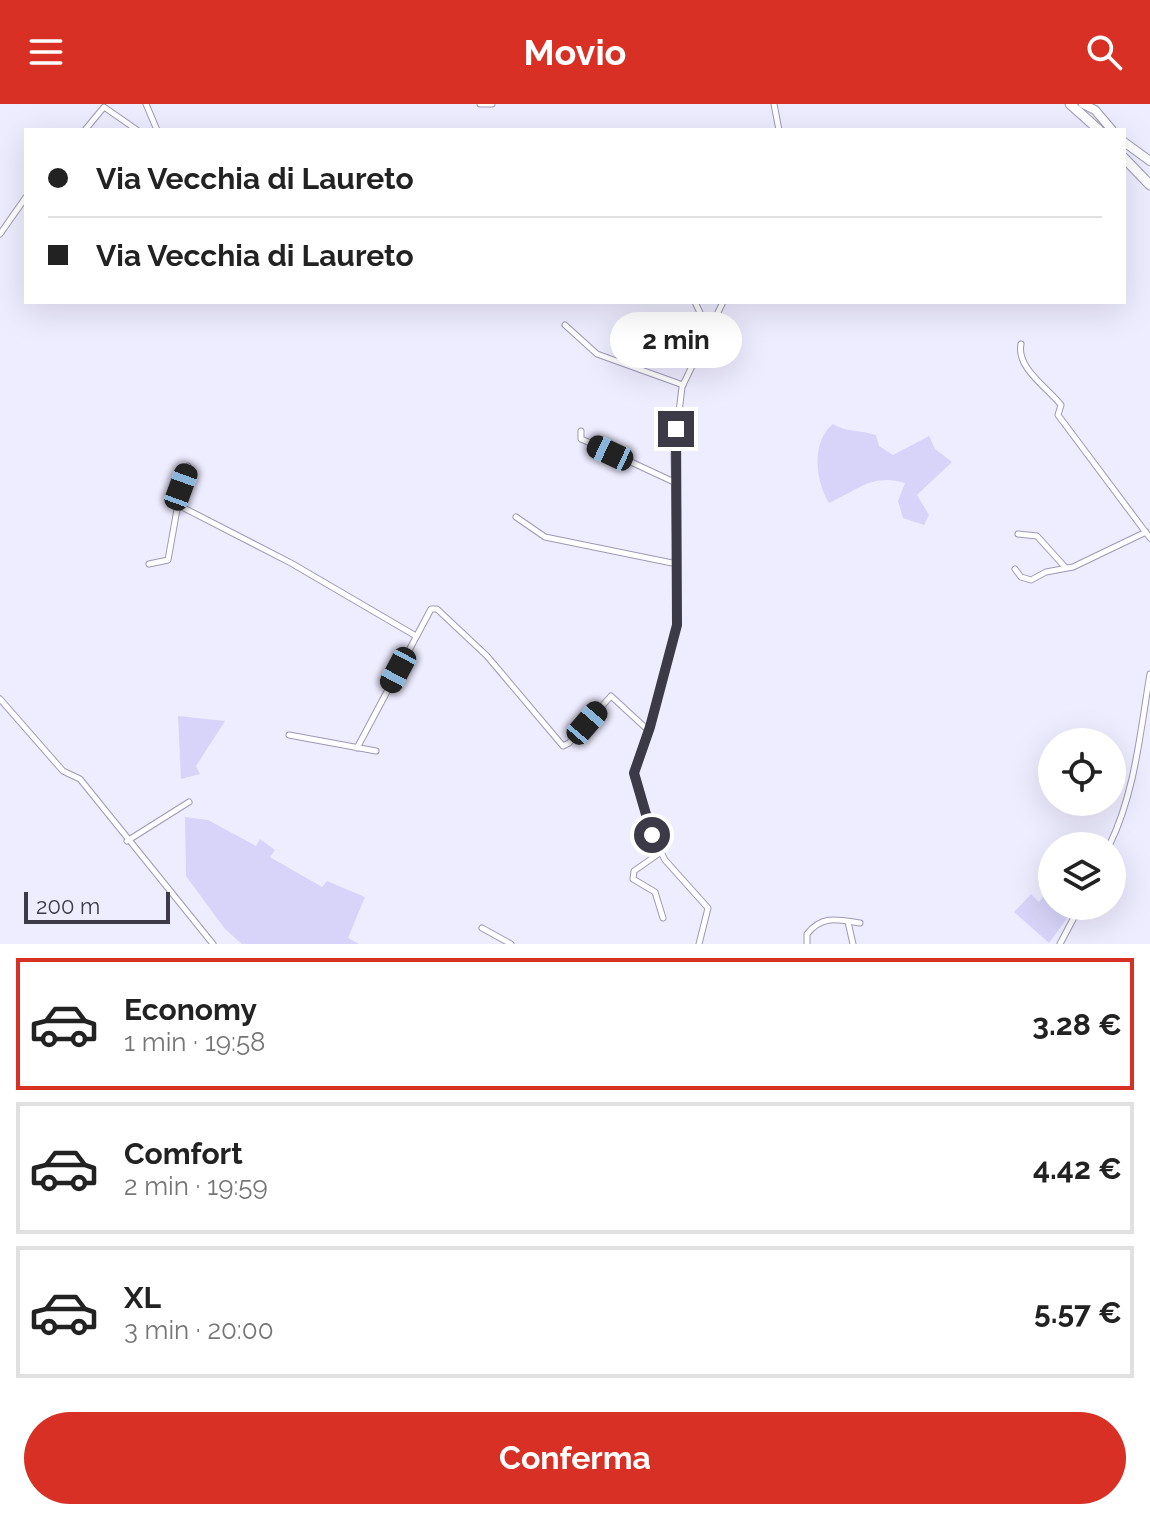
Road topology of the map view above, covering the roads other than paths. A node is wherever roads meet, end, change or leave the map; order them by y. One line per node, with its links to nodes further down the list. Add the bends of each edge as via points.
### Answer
1 (146, 104): 9 (street)
2 (480, 104): 3 (street)
3 (492, 104)
4 (774, 104): 10 (street)
5 (1060, 104): 6 (main road)
6 (1080, 108): 11 (main road); 12 (street, via 1095,110)
7 (87, 128): 8 (street, via 104,107)
8 (134, 128)
9 (156, 128)
10 (779, 128)
11 (1097, 128)
12 (1110, 128)
13 (1126, 143): 15 (street)
14 (1126, 160): 16 (main road)
15 (1150, 161)
16 (1150, 185)
17 (24, 200): 18 (street)
18 (0, 234)
19 (696, 304): 22 (street)
20 (722, 304): 22 (street)
21 (565, 325): 24 (street, via 597,354)
22 (708, 331): 24 (street)
23 (1021, 344): 31 (street, via 1020,357 1061,405 1058,415)
24 (683, 385): 27 (street)
25 (581, 431): 27 (street, via 581,439)
26 (188, 466): 28 (street)
27 (674, 482): 33 (street)
28 (178, 505): 32 (street, via 168,560); 36 (street)
29 (516, 517): 33 (street, via 545,537)
30 (1018, 534): 34 (street, via 1037,536)
31 (1148, 535): 34 (street)
32 (149, 564)
33 (677, 564): 39 (street, via 677,625)
34 (1066, 568): 35 (street, via 1031,580)
35 (1015, 569)
36 (416, 636): 39 (street, via 428,611 437,609 487,656 563,746 611,696); 41 (street)
37 (1150, 674): 44 (street, via 1132,788)
38 (0, 699): 45 (street, via 63,771 80,779)
39 (649, 731): 46 (street, via 634,773)
40 (289, 735): 41 (street)
41 (357, 748): 42 (street)
42 (376, 751)
43 (189, 802): 45 (street)
44 (1116, 832)
45 (127, 841): 52 (street)
46 (661, 852): 47 (street, via 634,871 633,879 655,892); 54 (street, via 708,908)
47 (663, 918)
48 (1073, 920): 57 (street)
49 (847, 921): 50 (street); 55 (street, via 834,917 811,928); 56 (street)
50 (860, 923)
51 (482, 928): 53 (street)
52 (213, 944)
53 (511, 944)
54 (699, 944)
55 (807, 944)
56 (853, 944)
57 (1060, 944)

